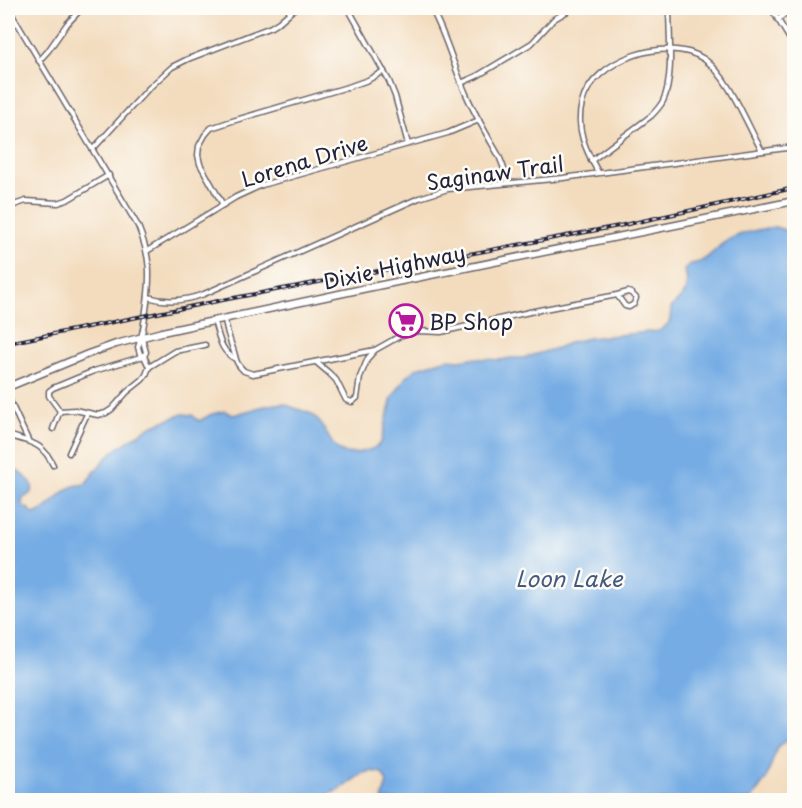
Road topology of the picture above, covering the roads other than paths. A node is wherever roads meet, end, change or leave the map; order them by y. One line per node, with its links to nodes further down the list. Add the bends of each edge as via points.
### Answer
1 (8, 8): 13 (street)
2 (82, 8): 13 (street)
3 (295, 8): 19 (street, via 271,27 172,67)
4 (348, 8): 14 (street)
5 (431, 8): 15 (street, via 444,32)
6 (573, 8): 15 (street, via 554,19 532,43)
7 (669, 8): 12 (street)
8 (771, 8): 10 (street)
9 (791, 8): 10 (street)
10 (778, 20): 11 (street)
11 (795, 46)
12 (669, 50): 20 (street, via 688,52 716,68); 21 (street, via 670,71 660,107); 21 (street, via 654,50 624,60 589,87 580,119)
13 (39, 61): 19 (street)
14 (384, 71): 17 (street); 26 (street, via 351,86 211,128 199,146 198,155)
15 (461, 83): 16 (street)
16 (478, 120): 17 (street, Lorena Drive); 24 (street, via 504,166)
17 (408, 144): 26 (street, Lorena Drive, via 262,185)
18 (795, 147): 20 (street, Saginaw Trail)
19 (93, 149): 23 (street)
20 (762, 151): 22 (street, Saginaw Trail)
21 (591, 160): 22 (street)
22 (598, 173): 24 (street, Saginaw Trail)
23 (109, 175): 27 (street, via 58,203 26,201); 28 (street, via 138,226)
24 (508, 183): 30 (street, Saginaw Trail, via 430,194 194,298 173,301)
25 (795, 201): 31 (main road, Dixie Highway)
26 (223, 205): 28 (street, Lorena Drive)
27 (8, 207)
28 (147, 251): 30 (street)
29 (617, 295): 29 (street, via 625,306 634,304 636,298 631,293); 35 (street, via 441,332 409,333)
30 (148, 297): 33 (street)
31 (225, 319): 32 (main road, Dixie Highway); 37 (street)
32 (214, 321): 33 (main road, Dixie Highway); 37 (street, via 223,349)
33 (142, 338): 36 (street); 36 (street, via 138,348); 40 (main road, Dixie Highway, via 88,354)
34 (205, 345): 39 (street, via 175,351)
35 (375, 350): 38 (street); 38 (street, via 368,358 357,398 352,402 346,400 336,380)
36 (144, 356): 39 (street); 42 (street, via 50,389)
37 (234, 358): 38 (street, via 244,371 253,374)
38 (315, 362)
39 (149, 367): 43 (street, via 142,380 112,409 98,415)
40 (8, 387)
41 (8, 397): 46 (street)
42 (60, 411): 43 (street); 44 (street)
43 (87, 414): 47 (street)
44 (53, 429)
45 (8, 435): 46 (street)
46 (28, 441): 48 (street, via 44,449)
47 (69, 453)
48 (53, 465)

